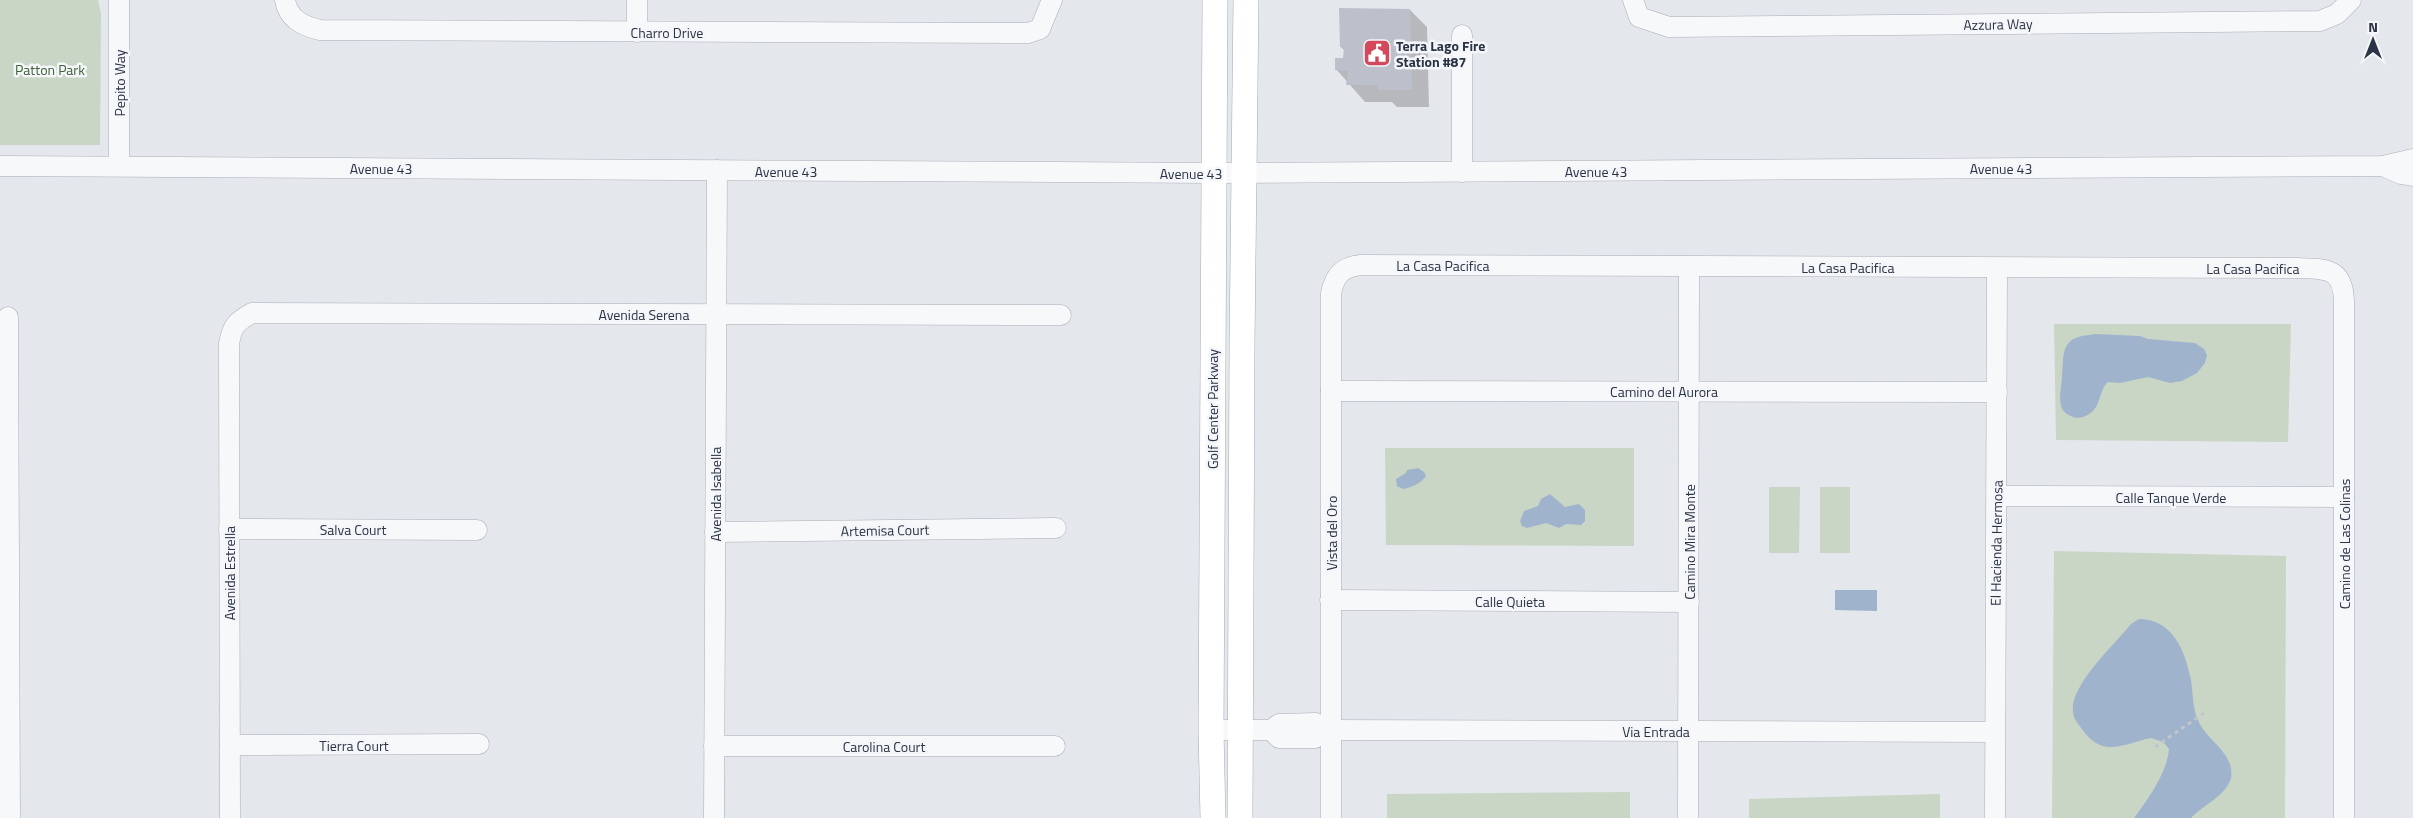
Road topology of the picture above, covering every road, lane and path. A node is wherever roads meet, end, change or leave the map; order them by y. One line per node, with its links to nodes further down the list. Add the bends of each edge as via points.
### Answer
1 (119, 0): 13 (street, Pepito Way)
2 (285, 0): 9 (street, Charro Drive, via 295,20 320,30)
3 (637, 0): 9 (street)
4 (1052, 0): 9 (street, Charro Drive, via 1040,29 1028,33)
5 (1215, 0): 17 (main road, Golf Center Parkway)
6 (1246, 0): 18 (main road)
7 (2352, 0): 8 (street, Azzura Way, via 2337,14 2320,21 1669,27)
8 (1636, 9)
9 (637, 32)
10 (1462, 35): 16 (street)
11 (2413, 159): 14 (street, Avenue 43)
12 (0, 166): 13 (street, Avenue 43)
13 (119, 166): 15 (street, Avenue 43)
14 (2383, 166): 16 (street, Avenue 43); 19 (street, Avenue 43)
15 (717, 170): 17 (street, Avenue 43); 24 (street, Avenida Isabella)
16 (1462, 172): 18 (street, Avenue 43)
17 (1213, 173): 18 (street, Avenue 43); 41 (main road, Golf Center Parkway)
18 (1244, 173): 42 (main road)
19 (2413, 176)
20 (1361, 265): 21 (street, La Casa Pacifica); 28 (street, Vista del Oro, via 1348,267 1339,273 1331,293)
21 (1689, 267): 22 (street, La Casa Pacifica); 29 (street, Camino Mira Monte)
22 (1997, 268): 23 (street, La Casa Pacifica, via 2298,268 2325,269); 30 (street, El Hacienda Hermosa)
23 (2334, 273): 33 (street, Camino de Las Colinas, via 2341,280 2344,301)
24 (716, 314): 25 (street, Avenida Serena); 27 (street, Avenida Serena, via 252,313); 37 (street, Avenida Isabella)
25 (1061, 315)
26 (8, 317): 31 (street)
27 (232, 328): 34 (street, Avenida Estrella, via 229,344)
28 (1331, 391): 29 (street, Camino del Aurora); 38 (street, Vista del Oro)
29 (1689, 391): 30 (street, Camino del Aurora); 39 (street, Camino Mira Monte)
30 (1997, 392): 32 (street, El Hacienda Hermosa)
31 (4, 460): 51 (street)
32 (1997, 496): 33 (street, Calle Tanque Verde); 45 (street, El Hacienda Hermosa)
33 (2344, 497): 59 (street, Camino de Las Colinas)
34 (229, 528): 36 (street, Salva Court); 47 (street, Avenida Estrella)
35 (1056, 528): 37 (street, Artemisa Court)
36 (477, 530)
37 (715, 532): 48 (street, Avenida Isabella)
38 (1330, 600): 39 (street, Calle Quieta); 43 (street, Vista del Oro)
39 (1689, 602): 44 (street, Camino Mira Monte)
40 (2204, 713): 50 (path)
41 (1211, 730): 42 (street, Via Entrada); 54 (main road, Golf Center Parkway)
42 (1241, 730): 43 (street, Via Entrada, via 1271,730 1280,738 1315,738); 55 (main road)
43 (1324, 730): 44 (street, Via Entrada); 56 (street, Vista del Oro)
44 (1689, 731): 45 (street, Via Entrada); 57 (street, Camino Mira Monte)
45 (1994, 732): 58 (street, El Hacienda Hermosa)
46 (479, 744): 47 (street, Tierra Court)
47 (230, 745): 52 (street, Avenida Estrella)
48 (714, 746): 49 (street, Carolina Court); 53 (street, Avenida Isabella)
49 (1055, 746)
50 (2155, 747)
51 (10, 818)
52 (230, 818)
53 (714, 818)
54 (1213, 818)
55 (1240, 818)
56 (1331, 818)
57 (1688, 818)
58 (1995, 818)
59 (2344, 818)

